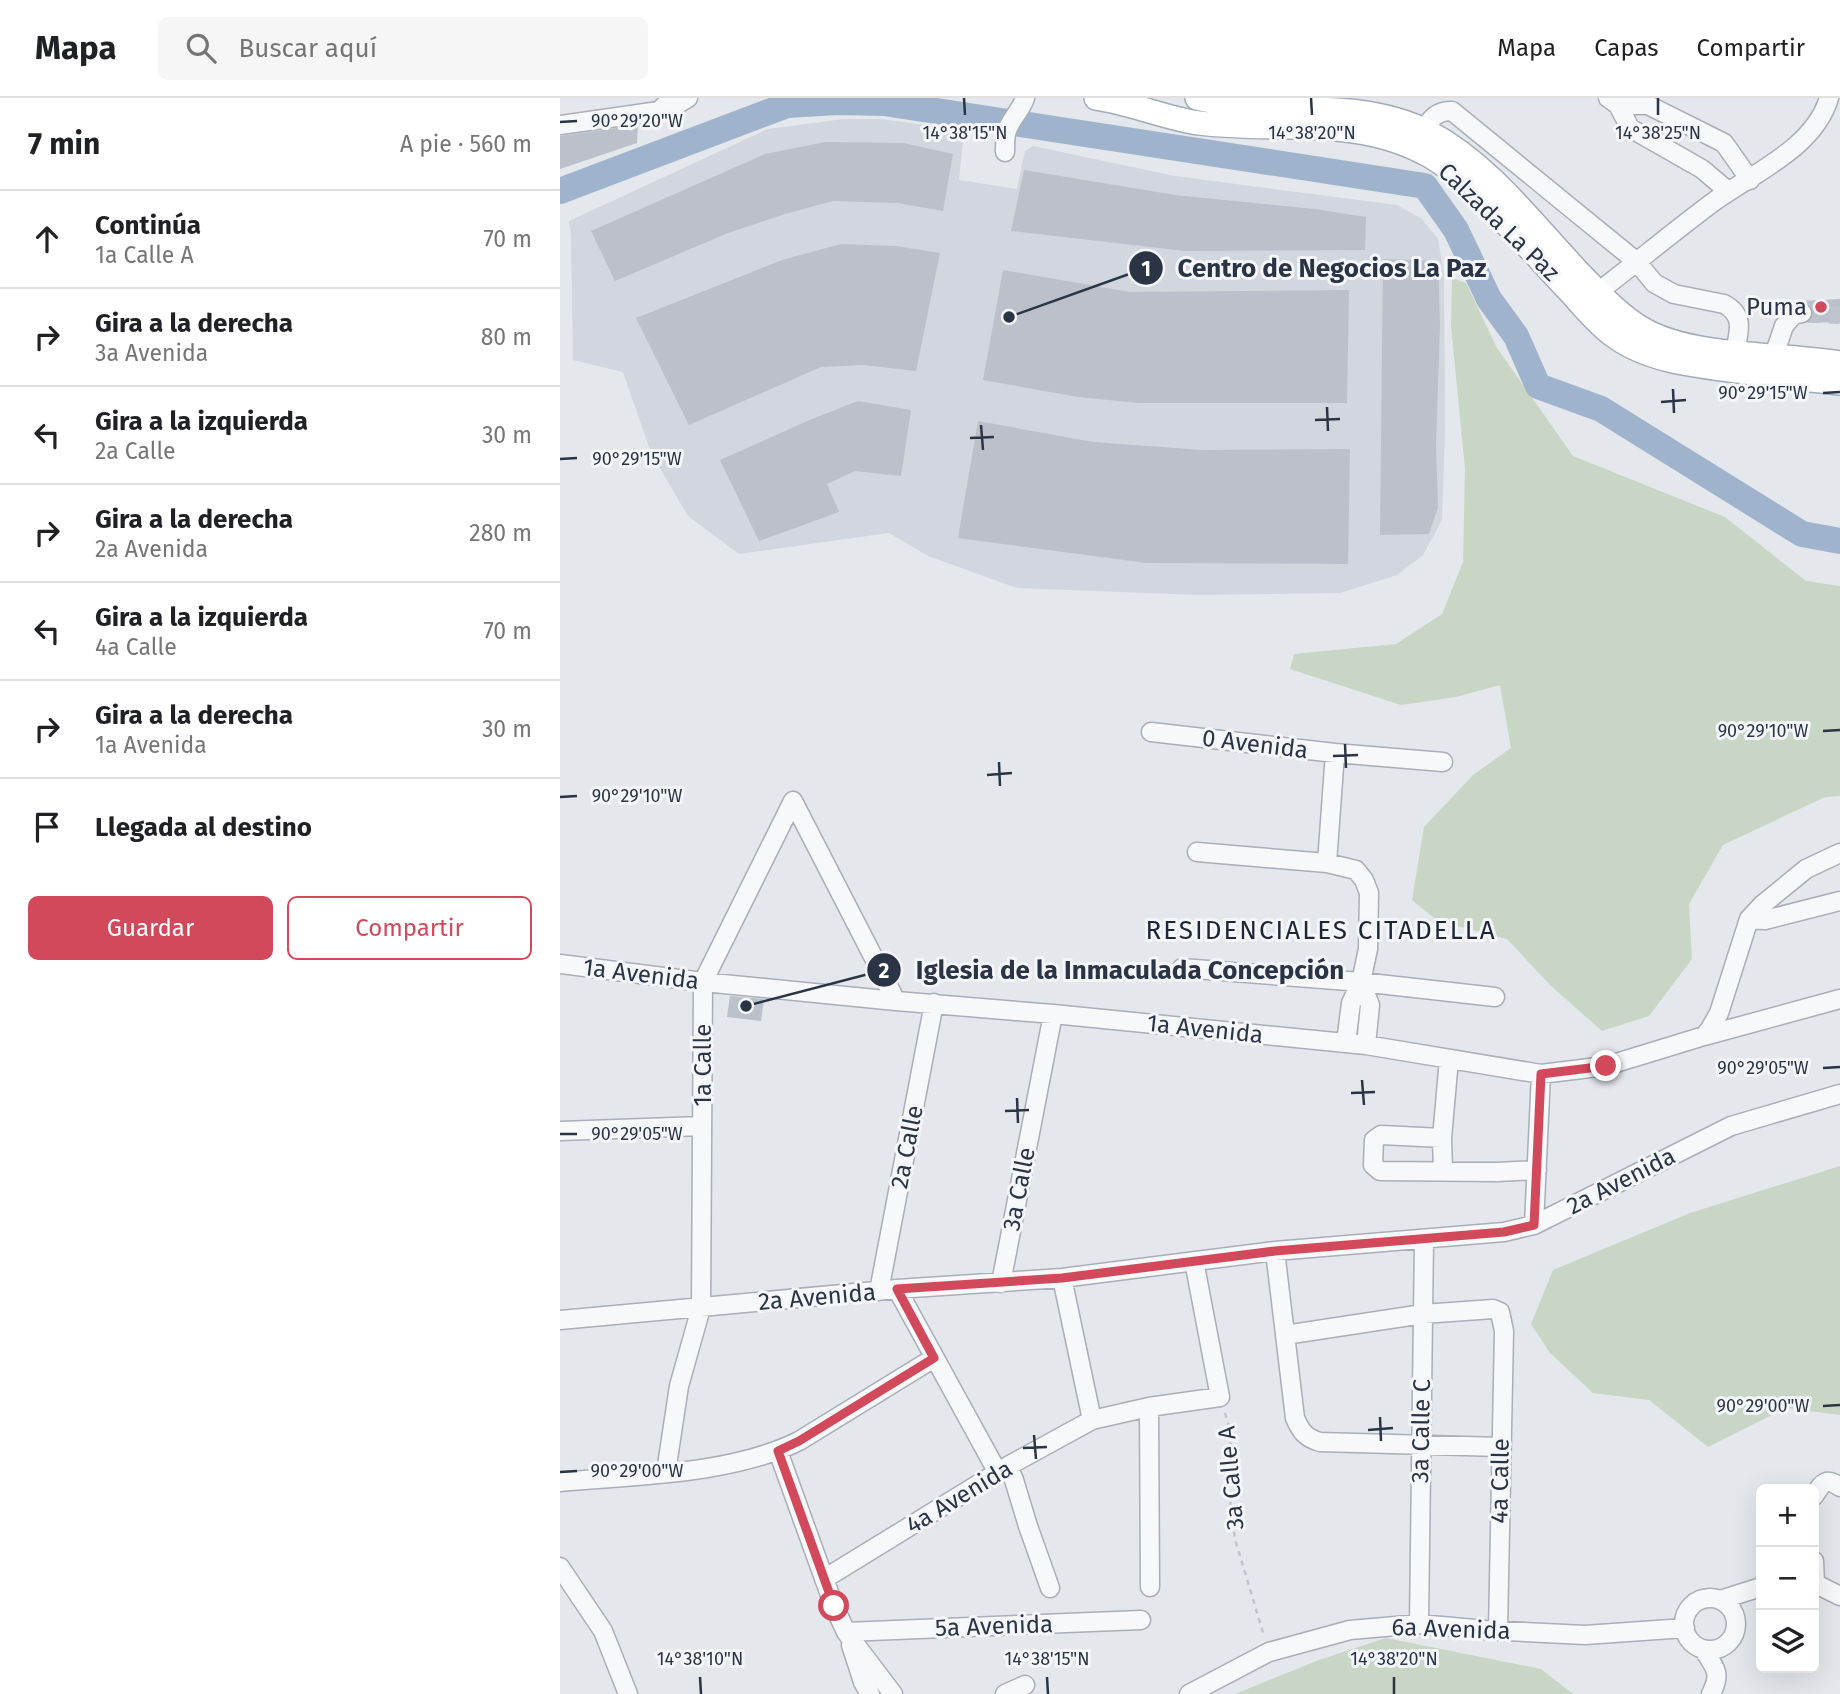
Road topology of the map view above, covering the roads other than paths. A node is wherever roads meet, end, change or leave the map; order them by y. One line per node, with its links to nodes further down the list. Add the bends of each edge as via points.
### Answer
1 (688, 98): 7 (street, via 671,108)
2 (1096, 98): 19 (main road, Calzada La Paz, via 1199,123 1358,131 1405,144 1443,165 1470,188 1593,317 1627,344 1678,362)
3 (1197, 98): 9 (main road, Calzada La Paz, via 1252,108 1356,111)
4 (1613, 101): 11 (street, via 1648,105 1724,143); 12 (street, via 1630,128 1702,169)
5 (1023, 103): 10 (street, via 1005,135)
6 (1832, 103): 11 (street, via 1794,147)
7 (666, 104): 8 (street)
8 (560, 125)
9 (1423, 130): 13 (street, via 1438,113 1452,111); 14 (main road, Calzada La Paz, via 1491,179)
10 (1005, 152)
11 (1750, 180): 12 (street)
12 (1728, 191): 13 (street)
13 (1637, 261): 14 (street); 16 (street, via 1654,284 1674,294 1730,307 1738,317)
14 (1598, 292): 16 (main road, Calzada La Paz, via 1648,332 1680,343)
15 (1802, 313): 17 (street, via 1793,315 1784,326)
16 (1735, 352): 17 (main road, Calzada La Paz)
17 (1774, 355): 18 (main road, Calzada La Paz)
18 (1840, 362)
19 (1840, 383)
20 (1151, 732): 21 (street, 0 Avenida)
21 (1335, 753): 22 (street, 0 Avenida); 25 (street)
22 (1443, 762)
23 (1197, 852): 25 (street)
24 (1840, 853): 27 (street, via 1806,869)
25 (1327, 863): 31 (street, via 1356,870 1369,893)
26 (1840, 901): 27 (street, via 1765,920)
27 (1749, 919): 37 (street, via 1719,1013)
28 (560, 964): 30 (street, 1a Avenida)
29 (1182, 968): 31 (street)
30 (704, 982): 34 (street, 1a Avenida); 34 (street, 1a Calle, via 793,801); 43 (street, 1a Calle)
31 (1362, 982): 32 (street); 38 (street, via 1351,1003); 39 (street, via 1370,1005)
32 (1495, 997)
33 (1840, 999): 37 (street, 1a Avenida)
34 (896, 1001): 35 (street, 1a Avenida)
35 (934, 1003): 36 (street, 1a Avenida); 54 (street, 2a Calle)
36 (1053, 1014): 38 (street, 1a Avenida); 53 (street, 3a Calle)
37 (1704, 1036): 41 (street, 1a Avenida, via 1606,1066)
38 (1346, 1043): 39 (street, 1a Avenida)
39 (1366, 1045): 40 (street, 1a Avenida)
40 (1449, 1059): 41 (street, 1a Avenida); 45 (street)
41 (1541, 1074): 46 (street)
42 (1840, 1094): 48 (street, 2a Avenida, via 1731,1126)
43 (702, 1126): 44 (street); 55 (street, 1a Calle)
44 (560, 1131)
45 (1443, 1138): 47 (street); 47 (street, via 1381,1135 1374,1140 1373,1165 1380,1171)
46 (1537, 1170): 47 (street); 48 (street)
47 (1443, 1172)
48 (1534, 1225): 49 (street, 2a Avenida)
49 (1424, 1239): 50 (street, 2a Avenida); 56 (street, 3a Calle C)
50 (1275, 1251): 51 (street, 2a Avenida); 58 (street)
51 (1194, 1261): 52 (street, 2a Avenida); 60 (street, 3a Calle A)
52 (1062, 1278): 53 (street, 2a Avenida); 62 (street)
53 (1000, 1283): 54 (street, 2a Avenida)
54 (888, 1290): 55 (street, 2a Avenida); 59 (street)
55 (701, 1308): 57 (street, 2a Avenida); 67 (street, 1a Calle, via 679,1386)
56 (1423, 1314): 58 (street); 63 (street, 3a Calle C); 64 (street, 4a Calle, via 1500,1312 1504,1331)
57 (560, 1320)
58 (1285, 1335): 63 (street, via 1295,1418 1308,1438)
59 (934, 1358): 65 (street); 66 (street)
60 (1220, 1397): 61 (street, 4a Avenida)
61 (1149, 1407): 62 (street, 4a Avenida); 74 (street)
62 (1092, 1420): 66 (street, 4a Avenida)
63 (1422, 1445): 64 (street); 80 (street, 3a Calle C)
64 (1501, 1447): 82 (street, 4a Calle)
65 (778, 1451): 67 (street, via 712,1467); 72 (street)
66 (1003, 1469): 72 (street, 4a Avenida); 75 (street, via 1014,1480)
67 (666, 1472): 68 (street)
68 (560, 1482)
69 (1840, 1487): 70 (street, via 1828,1481)
70 (1819, 1488)
71 (560, 1567): 86 (street, via 603,1631)
72 (824, 1579): 83 (street)
73 (1819, 1586): 77 (street)
74 (1150, 1587)
75 (1050, 1588)
76 (1756, 1589): 78 (street)
77 (1840, 1597)
78 (1720, 1600): 81 (street, via 1698,1601 1688,1611); 84 (street, via 1733,1611 1735,1634 1717,1650)
79 (1141, 1620): 83 (street, 5a Avenida)
80 (1419, 1624): 82 (street, 6a Avenida); 90 (street, 6a Avenida, via 1350,1630 1269,1651)
81 (1685, 1628): 82 (street, 6a Avenida, via 1585,1635); 84 (street, via 1689,1639)
82 (1498, 1630)
83 (846, 1632): 87 (street); 88 (street)
84 (1704, 1650): 91 (street, via 1718,1673)
85 (1025, 1685): 89 (street)
86 (628, 1694)
87 (870, 1694)
88 (893, 1694)
89 (1005, 1694)
90 (1189, 1694)
91 (1711, 1694)

